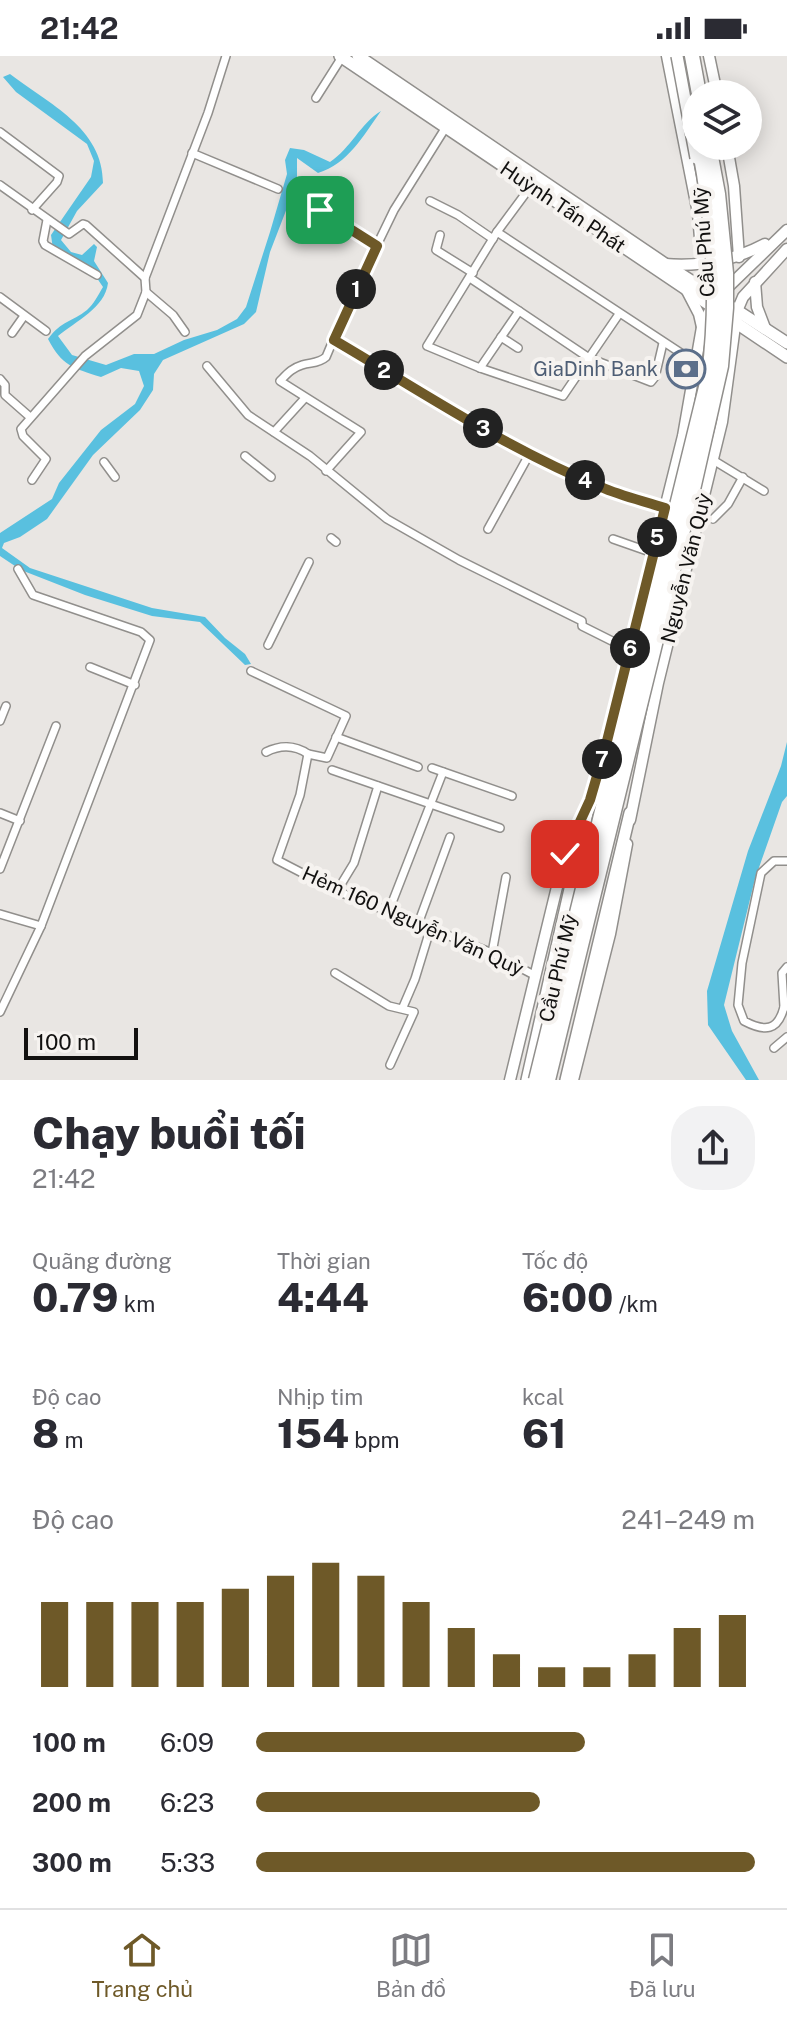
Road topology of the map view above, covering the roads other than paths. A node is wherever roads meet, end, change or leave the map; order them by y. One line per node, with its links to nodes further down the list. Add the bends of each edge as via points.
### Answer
1 (226, 56): 15 (street)
2 (358, 56): 12 (main road, Huỳnh Tấn Phát)
3 (667, 56): 32 (street, via 698,213)
4 (679, 56): 8 (highway, Cầu Phú Mỹ, bridge); 131 (main road, Cầu Phú Mỹ, bridge, via 711,274 702,389)
5 (693, 56): 9 (highway)
6 (709, 56): 10 (street)
7 (341, 57): 11 (street); 12 (main road, Huỳnh Tấn Phát)
8 (685, 80)
9 (697, 80)
10 (714, 80)
11 (316, 98)
12 (431, 111): 13 (main road, Huỳnh Tấn Phát); 19 (main road, Huỳnh Tấn Phát)
13 (446, 127): 19 (main road, Huỳnh Tấn Phát); 29 (street)
14 (0, 132): 23 (street, via 59,176)
15 (192, 153): 21 (street); 36 (street)
16 (701, 160): 132 (highway, Cầu Phú Mỹ, bridge, via 716,271 709,375)
17 (713, 160): 133 (highway, Cầu Phú Mỹ, bridge, via 726,273 721,366)
18 (729, 160): 31 (street)
19 (534, 182): 28 (street); 33 (main road, Huỳnh Tấn Phát)
20 (0, 185): 23 (street)
21 (278, 189)
22 (430, 201): 28 (street)
23 (32, 210): 25 (street)
24 (320, 210): 29 (street)
25 (50, 222): 34 (street, via 45,245); 36 (street, via 71,234 86,225)
26 (782, 234): 31 (street); 41 (street, Nguyễn Văn Quỳ)
27 (440, 235): 35 (street, via 436,250)
28 (495, 236): 35 (street); 43 (street)
29 (377, 246): 52 (street)
30 (787, 249): 37 (street)
31 (739, 257): 32 (street)
32 (702, 264): 33 (street)
33 (663, 268): 38 (main road, Huỳnh Tấn Phát); 41 (main road, Huỳnh Tấn Phát)
34 (97, 275)
35 (472, 275): 42 (street); 61 (street, via 427,346)
36 (145, 278): 39 (street)
37 (755, 282): 45 (street); 49 (street)
38 (686, 289): 41 (main road, Huỳnh Tấn Phát); 46 (street)
39 (146, 292): 48 (street); 64 (street, via 137,315 85,356)
40 (0, 297): 44 (street)
41 (715, 303): 45 (main road, Huỳnh Tấn Phát); 46 (street, Nguyễn Văn Quỳ)
42 (519, 311): 51 (street); 58 (street)
43 (619, 314): 53 (street); 58 (street)
44 (24, 316): 47 (street); 50 (street)
45 (736, 317): 49 (main road, Huỳnh Tấn Phát); 55 (street, Nguyễn Văn Quỳ)
46 (702, 327): 59 (street, Nguyễn Văn Quỳ)
47 (46, 331)
48 (185, 332)
49 (760, 332): 54 (main road, Huỳnh Tấn Phát); 55 (street); 57 (main road, Huỳnh Tấn Phát)
50 (12, 333)
51 (501, 337): 56 (street); 61 (street)
52 (334, 340): 63 (street, via 321,362 291,370 280,381); 66 (street)
53 (663, 343): 58 (street, via 651,382); 59 (street)
54 (787, 343)
55 (734, 344): 68 (street, Nguyễn Văn Quỳ)
56 (518, 348)
57 (787, 357)
58 (589, 358): 61 (street, via 563,396)
59 (696, 363): 76 (street, Nguyễn Văn Quỳ)
60 (207, 366): 65 (street, via 248,415)
61 (480, 368)
62 (2, 381): 64 (street, via 5,395)
63 (305, 398): 65 (street); 70 (street, via 361,432)
64 (30, 417): 74 (street, via 20,433 46,459)
65 (274, 432): 70 (street)
66 (530, 453): 76 (street, via 602,488); 78 (street)
67 (245, 456): 72 (street)
68 (713, 460): 73 (street); 89 (street, Nguyễn Văn Quỳ)
69 (104, 462): 71 (street)
70 (326, 471): 84 (street, via 397,525)
71 (115, 477)
72 (271, 477)
73 (743, 477): 75 (street); 77 (street)
74 (32, 480)
75 (764, 491)
76 (665, 508): 80 (street, Nguyễn Văn Quỳ)
77 (713, 519)
78 (488, 529)
79 (613, 539): 80 (street)
80 (653, 553): 84 (street, Nguyễn Văn Quỳ)
81 (309, 562): 83 (street)
82 (18, 569): 87 (street, via 33,595 148,636)
83 (268, 645)
84 (630, 650): 88 (street, Nguyễn Văn Quỳ)
85 (90, 667): 87 (street)
86 (251, 671): 93 (street, via 346,716)
87 (135, 685): 118 (street)
88 (618, 698): 89 (street); 102 (street, Nguyễn Văn Quỳ)
89 (653, 705): 105 (street, Nguyễn Văn Quỳ)
90 (6, 706): 91 (street)
91 (0, 721)
92 (56, 726): 106 (street)
93 (336, 737): 95 (street, via 327,758); 96 (street)
94 (266, 752): 95 (street, via 278,746)
95 (308, 754): 114 (street, Hẻm 160 Nguyễn Văn Quỳ, via 277,860)
96 (418, 767)
97 (432, 768): 99 (street)
98 (332, 770): 100 (street)
99 (443, 772): 101 (street); 103 (street)
100 (378, 786): 103 (street); 114 (street, via 354,863)
101 (512, 796)
102 (590, 800): 109 (main road, Nguyễn Văn Quỳ); 123 (street, Nguyễn Văn Quỳ, via 565,854)
103 (431, 804): 107 (street); 115 (street)
104 (0, 813): 106 (street)
105 (630, 813): 110 (main road, Nguyễn Văn Quỳ); 135 (street, Nguyễn Văn Quỳ, via 620,890)
106 (20, 821): 112 (street)
107 (500, 828)
108 (450, 837): 117 (street)
109 (581, 847): 131 (main road, Cầu Phú Mỹ)
110 (618, 858): 134 (main road, Cầu Phú Mỹ)
111 (787, 861): 125 (street, via 774,861 761,873 738,1005 744,1021 763,1027 780,1022)
112 (0, 869)
113 (506, 877): 120 (street)
114 (337, 891): 115 (street, Hẻm 160 Nguyễn Văn Quỳ)
115 (388, 913): 117 (street, Hẻm 160 Nguyễn Văn Quỳ)
116 (0, 914): 118 (street)
117 (418, 924): 119 (street, Hẻm 160 Nguyễn Văn Quỳ)
118 (41, 926): 126 (street)
119 (430, 930): 120 (street, Hẻm 160 Nguyễn Văn Quỳ); 124 (street)
120 (492, 953): 123 (street, Hẻm 160 Nguyễn Văn Quỳ)
121 (787, 967): 125 (street, via 782,973)
122 (335, 973): 124 (street, via 389,1006)
123 (534, 975): 130 (street, Nguyễn Văn Quỳ)
124 (403, 1007): 129 (street, via 414,1012)
125 (785, 1007)
126 (0, 1012)
127 (787, 1037): 128 (street)
128 (774, 1048)
129 (390, 1065)
130 (510, 1080)
131 (528, 1080)
132 (536, 1080)
133 (550, 1080)
134 (566, 1080)
135 (573, 1080)

